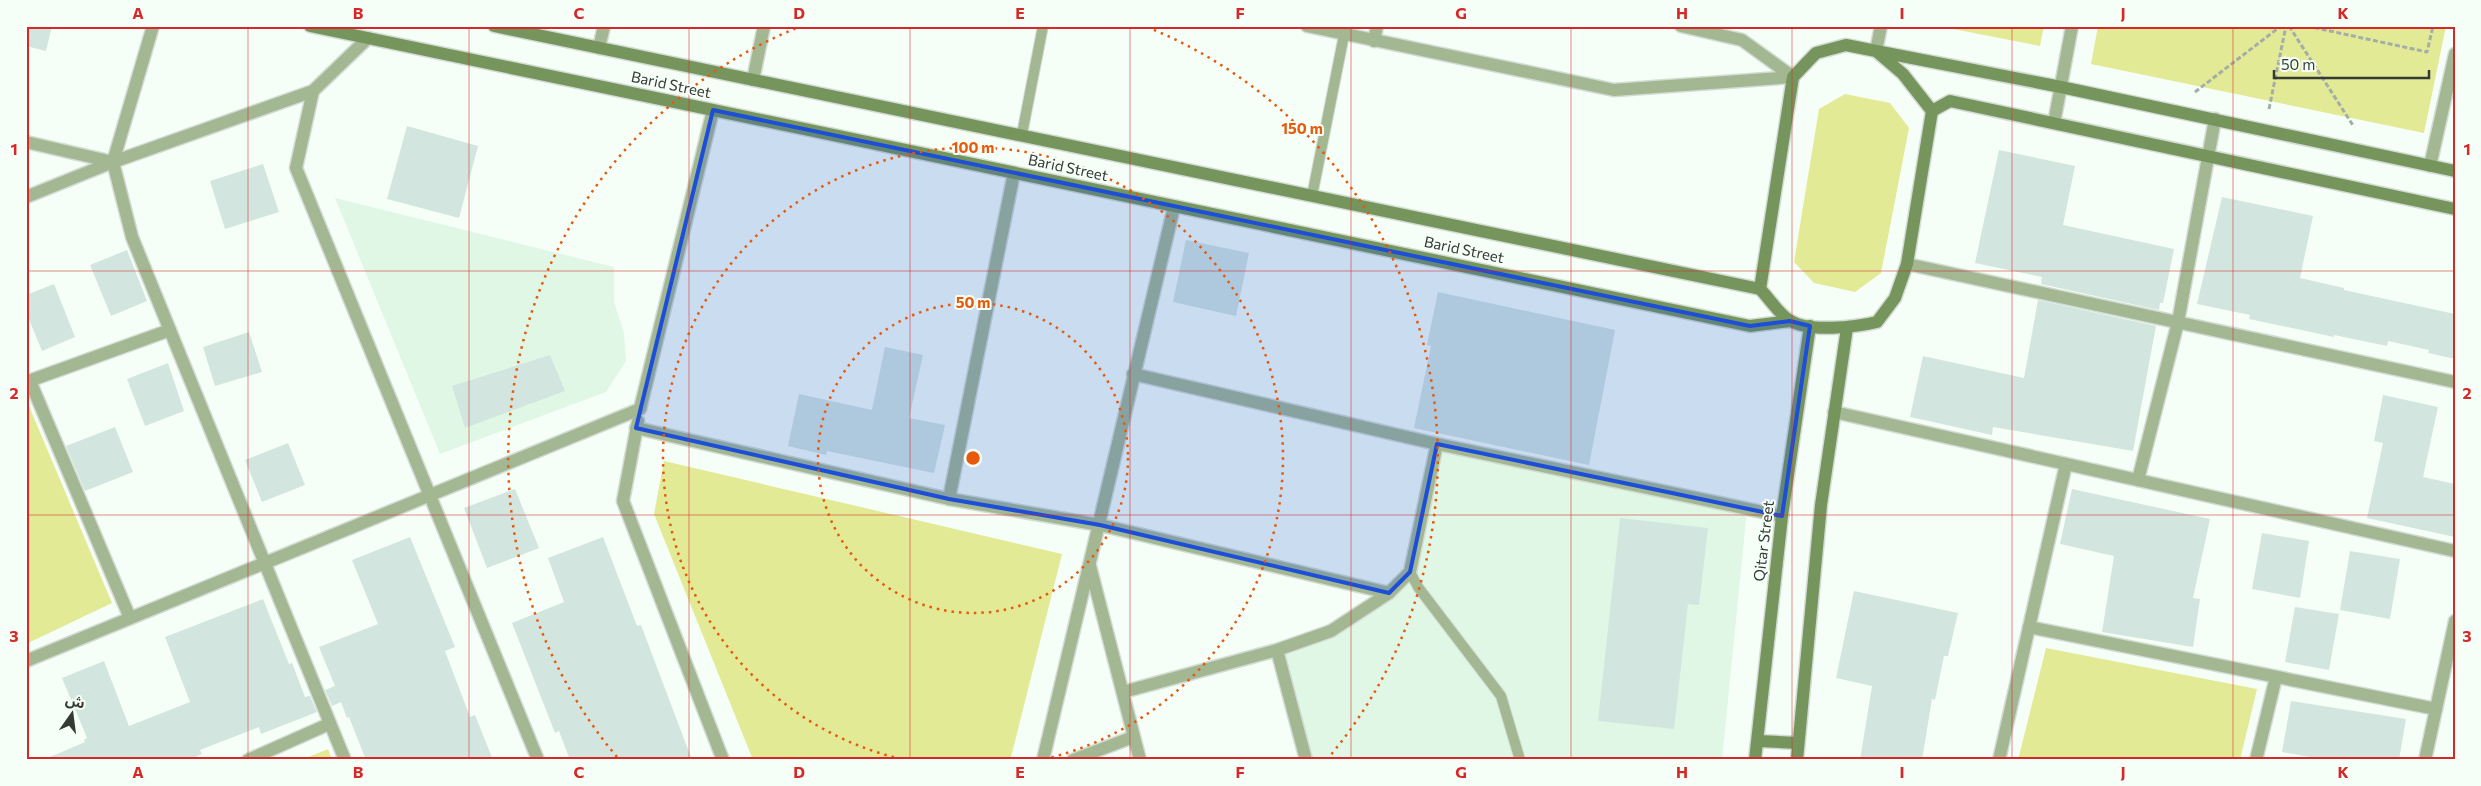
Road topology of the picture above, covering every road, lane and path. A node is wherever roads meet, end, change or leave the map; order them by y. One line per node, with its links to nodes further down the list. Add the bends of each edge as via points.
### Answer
1 (153, 26): 36 (street)
2 (310, 26): 17 (main road, Barid Street)
3 (494, 26): 19 (main road, Barid Street)
4 (604, 26): 19 (street)
5 (764, 26): 23 (street)
6 (1043, 26): 33 (lane)
7 (1307, 26): 16 (street)
8 (1377, 26): 18 (street)
9 (1681, 26): 22 (street, via 1742,40)
10 (1881, 26): 20 (street)
11 (2072, 26): 24 (street)
12 (2281, 26): 26 (path)
13 (2288, 26): 27 (path); 32 (path)
14 (2307, 26): 15 (path, via 2427,52)
15 (2433, 26)
16 (1344, 35): 18 (street); 40 (lane)
17 (368, 38): 25 (street); 28 (main road, Barid Street)
18 (1374, 41): 22 (street, via 1614,90)
19 (599, 48): 23 (main road, Barid Street)
20 (1876, 50): 22 (main road, via 1846,45 1816,53); 24 (main road); 29 (main road, via 1903,74)
21 (2455, 54): 37 (street)
22 (1793, 77): 45 (main road)
23 (753, 80): 33 (main road, Barid Street)
24 (2061, 87): 30 (main road); 31 (street)
25 (313, 91): 36 (street); 60 (street, via 296,168)
26 (2195, 92)
27 (2268, 109)
28 (713, 110): 39 (main road, Barid Street); 54 (street)
29 (1932, 111): 31 (main road, via 1950,102); 44 (main road)
30 (2215, 119): 35 (street); 37 (main road)
31 (2054, 123): 35 (main road)
32 (2354, 127)
33 (1022, 134): 40 (main road, Barid Street)
34 (26, 142): 36 (street)
35 (2208, 155): 43 (main road); 47 (street)
36 (113, 162): 41 (street); 50 (street, via 132,237)
37 (2430, 166): 38 (main road)
38 (2455, 171)
39 (1014, 173): 42 (main road, Barid Street); 61 (street)
40 (1312, 196): 45 (main road, Barid Street)
41 (26, 197)
42 (1174, 207): 46 (main road, Barid Street, via 1750,326); 51 (street)
43 (2455, 209)
44 (1907, 264): 47 (street); 49 (main road, via 1896,298 1878,322)
45 (1760, 289): 46 (main road)
46 (1790, 321): 48 (main road)
47 (2178, 322): 53 (street); 59 (street)
48 (1810, 326): 49 (main road); 62 (main road, Qitar Street)
49 (1847, 328): 55 (main road)
50 (170, 330): 52 (street); 65 (street)
51 (1133, 374): 57 (street); 63 (street)
52 (28, 381): 69 (street)
53 (2455, 382)
54 (640, 409): 56 (street); 60 (street)
55 (1834, 412): 58 (street); 80 (main road, via 1821,505)
56 (636, 428): 61 (street); 84 (street, via 623,501)
57 (1437, 444): 62 (street); 67 (street)
58 (2066, 464): 59 (street); 71 (street)
59 (2138, 480): 64 (street)
60 (430, 495): 65 (street); 83 (street)
61 (948, 499): 63 (street)
62 (1782, 516): 79 (main road, Qitar Street)
63 (1100, 525): 66 (street); 68 (street)
64 (2455, 551)
65 (265, 563): 69 (street); 77 (street)
66 (1090, 564): 75 (street); 85 (street)
67 (1410, 572): 68 (street); 89 (lane, via 1501,696)
68 (1389, 592): 72 (street, via 1331,631)
69 (130, 618): 73 (street)
70 (2455, 621): 76 (street)
71 (2029, 627): 74 (street); 92 (street)
72 (1277, 650): 75 (street); 88 (street)
73 (26, 661)
74 (2276, 677): 76 (street); 93 (street)
75 (1123, 692): 78 (street)
76 (2436, 709): 94 (street)
77 (329, 724): 81 (street); 82 (street)
78 (1133, 737): 86 (street); 87 (street)
79 (1758, 740): 80 (main road); 90 (main road, Qitar Street)
80 (1798, 743): 91 (main road)
81 (248, 760)
82 (344, 760)
83 (538, 760)
84 (723, 760)
85 (1042, 760)
86 (1074, 760)
87 (1140, 760)
88 (1306, 760)
89 (1520, 760)
90 (1755, 760)
91 (1797, 760)
92 (1999, 760)
93 (2256, 760)
94 (2425, 760)

